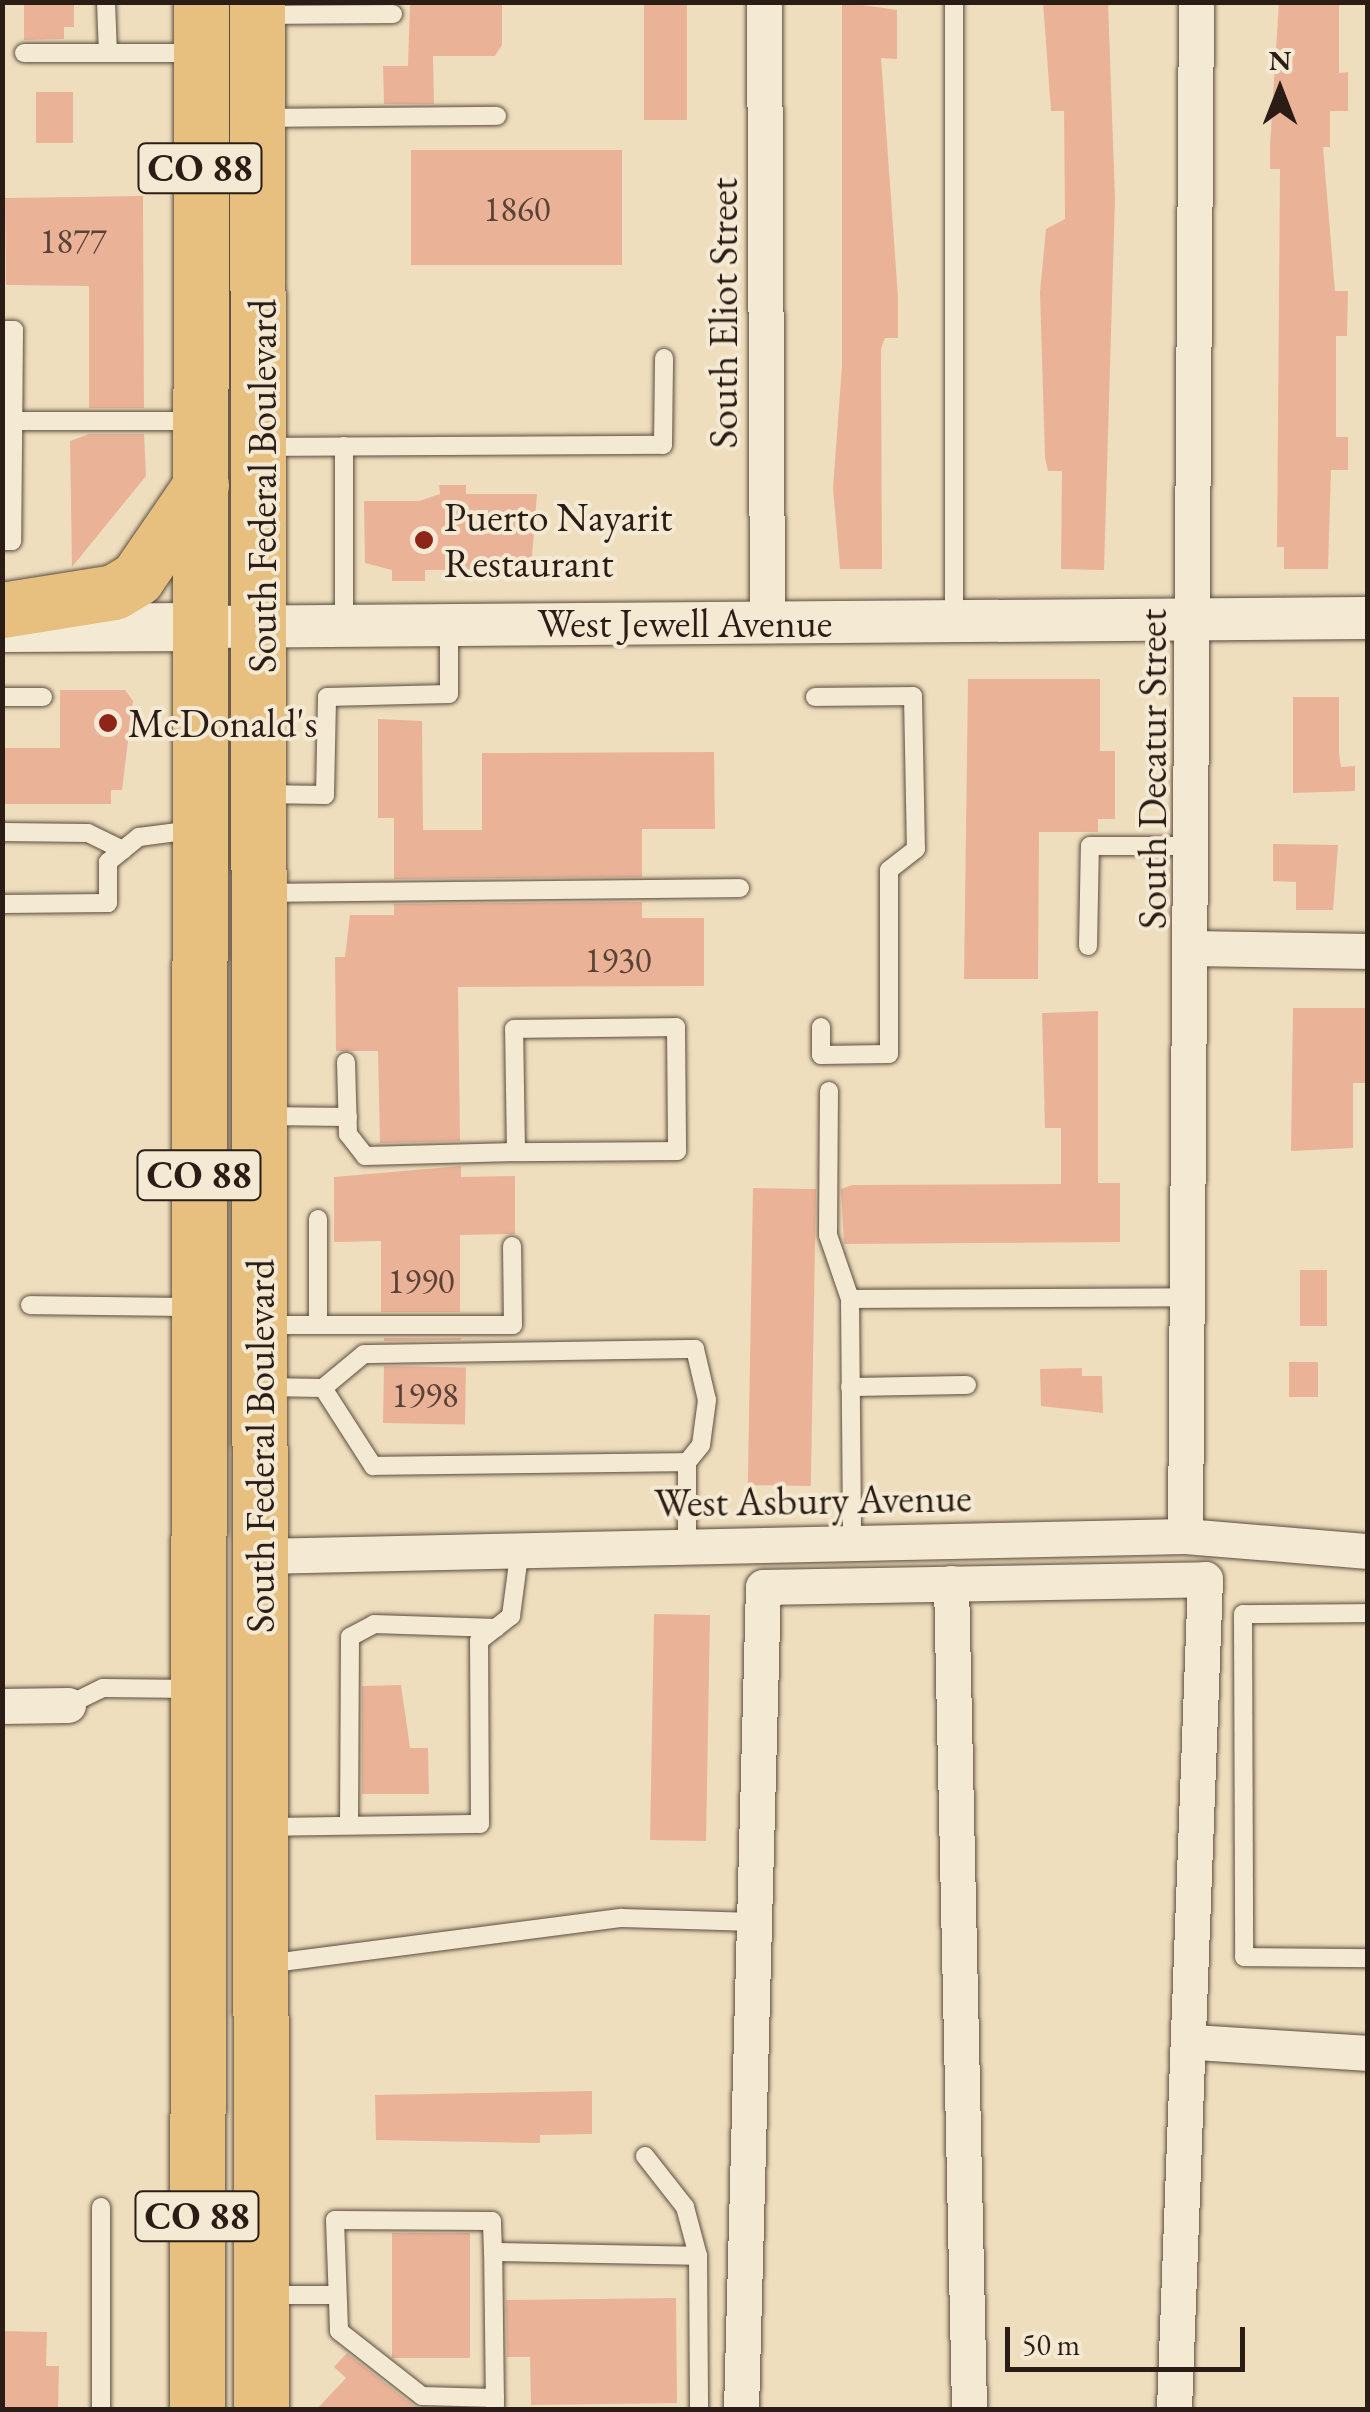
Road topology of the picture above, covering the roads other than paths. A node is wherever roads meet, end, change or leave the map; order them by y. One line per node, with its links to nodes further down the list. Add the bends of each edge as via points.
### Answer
1 (106, 2): 9 (lane)
2 (764, 2): 24 (street, South Eliot Street)
3 (954, 2): 23 (lane)
4 (1196, 2): 22 (street, South Decatur Street)
5 (257, 9): 6 (lane); 11 (main road, South Federal Boulevard / CO 88)
6 (393, 14)
7 (201, 28): 9 (lane); 15 (main road, South Federal Boulevard / CO 88)
8 (24, 53): 9 (lane)
9 (108, 53)
10 (497, 116): 11 (lane)
11 (258, 118): 17 (main road, South Federal Boulevard / CO 88)
12 (2, 330): 14 (lane, via 14,330)
13 (664, 358): 16 (lane, via 663,445)
14 (13, 422): 15 (lane); 19 (lane, via 12,541)
15 (201, 422): 18 (main road, South Federal Boulevard / CO 88)
16 (344, 446): 17 (lane); 27 (lane)
17 (263, 447): 26 (main road, South Federal Boulevard / CO 88)
18 (201, 485): 20 (main road, via 137,578 114,592); 28 (main road, South Federal Boulevard / CO 88)
19 (2, 541)
20 (2, 610)
21 (1368, 618): 22 (street, West Jewell Avenue)
22 (1194, 620): 23 (street, West Jewell Avenue); 36 (street, South Decatur Street)
23 (954, 621): 24 (street, West Jewell Avenue)
24 (767, 622): 25 (street, West Jewell Avenue)
25 (449, 625): 27 (street, West Jewell Avenue); 33 (lane, via 449,694 327,697 325,796)
26 (262, 626): 27 (street, West Jewell Avenue); 28 (street, West Jewell Avenue); 33 (main road, South Federal Boulevard / CO 88)
27 (344, 626)
28 (201, 627): 29 (main road, West Jewell Avenue); 34 (main road, South Federal Boulevard / CO 88)
29 (2, 628)
30 (43, 697): 32 (lane)
31 (815, 697): 44 (lane, via 913,696 916,848 889,870 889,1054 821,1055)
32 (2, 698)
33 (262, 794): 39 (main road, South Federal Boulevard / CO 88)
34 (200, 830): 37 (lane, via 139,837); 55 (main road, South Federal Boulevard / CO 88)
35 (2, 832): 37 (lane, via 88,832)
36 (1194, 846): 41 (lane, via 1090,846); 42 (street, South Decatur Street)
37 (123, 850): 40 (lane, via 108,862 108,903)
38 (740, 888): 39 (lane)
39 (261, 893): 47 (main road, South Federal Boulevard / CO 88)
40 (2, 904)
41 (1088, 946)
42 (1194, 948): 43 (street); 52 (street, South Decatur Street)
43 (1368, 951)
44 (820, 1027)
45 (346, 1062): 48 (lane)
46 (829, 1091): 53 (lane, via 828,1235)
47 (260, 1116): 48 (lane); 56 (main road, South Federal Boulevard / CO 88)
48 (348, 1117): 49 (lane, via 365,1156)
49 (516, 1152): 49 (lane, via 677,1151 676,1027 514,1029)
50 (318, 1219): 57 (lane)
51 (512, 1246): 57 (lane, via 513,1325)
52 (1189, 1298): 53 (lane); 63 (street, South Decatur Street)
53 (850, 1299): 60 (lane)
54 (30, 1305): 55 (lane)
55 (199, 1307): 72 (main road, South Federal Boulevard / CO 88)
56 (261, 1324): 57 (lane); 59 (main road, South Federal Boulevard / CO 88)
57 (318, 1325)
58 (968, 1385): 60 (lane)
59 (261, 1387): 61 (lane); 68 (main road, South Federal Boulevard / CO 88)
60 (850, 1387): 64 (lane)
61 (324, 1388): 62 (lane, via 373,1466); 62 (lane, via 364,1354 695,1349 707,1400 702,1445)
62 (687, 1462): 65 (lane)
63 (1185, 1536): 64 (street, West Asbury Avenue); 67 (street, West Asbury Avenue)
64 (852, 1542): 65 (street, West Asbury Avenue)
65 (687, 1544): 66 (street, West Asbury Avenue)
66 (520, 1548): 68 (street, West Asbury Avenue); 71 (lane, via 518,1601)
67 (1368, 1552)
68 (260, 1556): 76 (main road, South Federal Boulevard / CO 88)
69 (951, 1583): 77 (street, via 763,1588); 80 (street, via 1205,1579); 94 (street)
70 (1368, 1613): 78 (lane, via 1243,1614 1244,1957)
71 (496, 1628): 75 (lane, via 479,1641 480,1824); 75 (lane, via 374,1624 350,1638)
72 (199, 1690): 74 (lane, via 103,1688); 90 (main road, South Federal Boulevard / CO 88)
73 (2, 1706): 74 (street)
74 (68, 1706)
75 (349, 1826): 76 (lane)
76 (260, 1827): 79 (main road, South Federal Boulevard / CO 88)
77 (754, 1922): 79 (lane, via 622,1918); 93 (street)
78 (1368, 1958)
79 (260, 1965): 87 (main road, South Federal Boulevard / CO 88)
80 (1194, 2042): 81 (street); 95 (street)
81 (1368, 2053)
82 (645, 2156): 85 (lane, via 686,2207)
83 (100, 2207): 89 (lane)
84 (493, 2252): 85 (lane); 86 (lane, via 492,2221 335,2220); 88 (lane)
85 (698, 2256): 92 (lane)
86 (338, 2294): 87 (lane); 88 (lane, via 338,2331 422,2396)
87 (262, 2295): 91 (main road, South Federal Boulevard / CO 88)
88 (495, 2404)
89 (101, 2410)
90 (197, 2410)
91 (261, 2410)
92 (698, 2410)
93 (742, 2410)
94 (969, 2410)
95 (1174, 2410)

